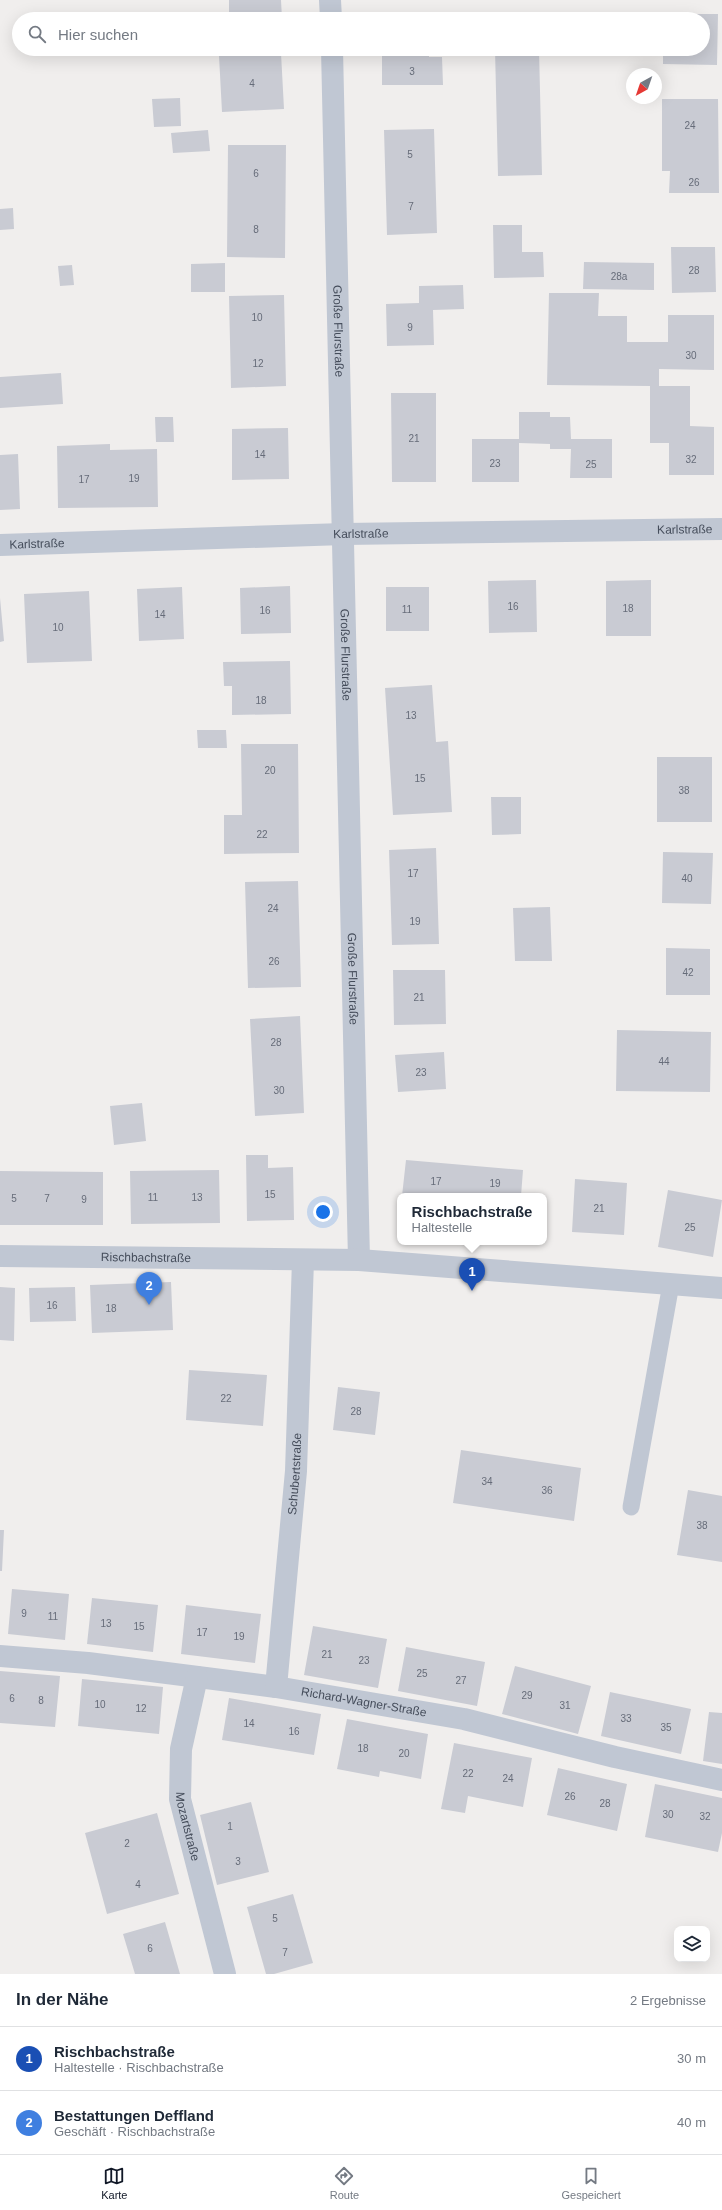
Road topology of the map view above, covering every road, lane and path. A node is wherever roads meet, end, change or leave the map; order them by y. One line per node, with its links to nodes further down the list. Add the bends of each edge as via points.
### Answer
1 (330, 0): 2 (street)
2 (331, 12)
3 (332, 56): 5 (street, Große Flurstraße)
4 (722, 529): 5 (street, Karlstraße)
5 (344, 534): 6 (street, Karlstraße); 9 (street, Große Flurstraße)
6 (0, 545)
7 (0, 1256): 8 (street, Rischbachstraße)
8 (303, 1260): 9 (street, Rischbachstraße); 15 (street, Schubertstraße, via 296,1471)
9 (359, 1260): 10 (street, Rischbachstraße)
10 (671, 1284): 11 (street, Rischbachstraße); 12 (lane)
11 (722, 1288)
12 (631, 1507)
13 (0, 1656): 14 (street, Richard-Wagner-Straße, via 88,1663)
14 (197, 1677): 15 (street, Richard-Wagner-Straße); 17 (street, Mozartstraße, via 181,1749 180,1799)
15 (276, 1687): 16 (street, Richard-Wagner-Straße, via 464,1719 615,1757)
16 (722, 1780)
17 (225, 1974)

